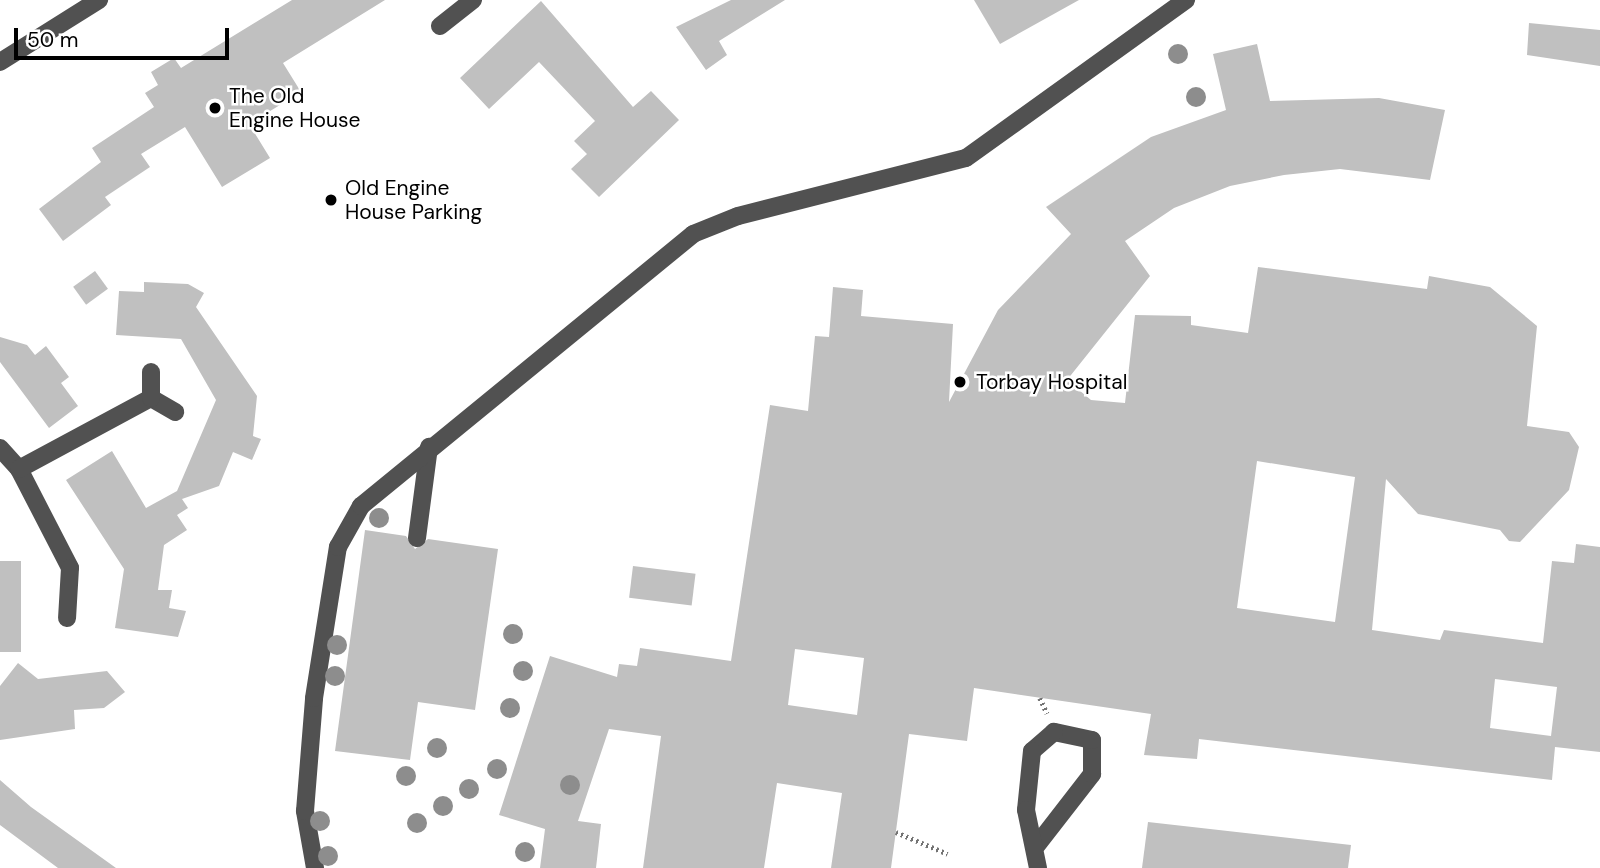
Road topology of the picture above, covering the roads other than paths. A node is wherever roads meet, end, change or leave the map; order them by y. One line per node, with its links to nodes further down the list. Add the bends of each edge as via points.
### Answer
1 (99, 0): 5 (street)
2 (473, 0): 4 (street)
3 (1186, 0): 9 (street, via 966,158 738,216 693,234)
4 (440, 26)
5 (0, 62)
6 (151, 372): 7 (street)
7 (151, 398): 8 (street); 11 (street)
8 (175, 412)
9 (429, 447): 12 (street); 15 (street, via 361,506 338,547 307,762 305,811)
10 (0, 448): 11 (street)
11 (19, 469): 13 (street, via 70,568)
12 (417, 538)
13 (67, 618)
14 (1037, 845): 14 (street, via 1026,810 1032,751 1054,732 1091,740 1092,774); 16 (street)
15 (315, 868)
16 (1038, 868)

